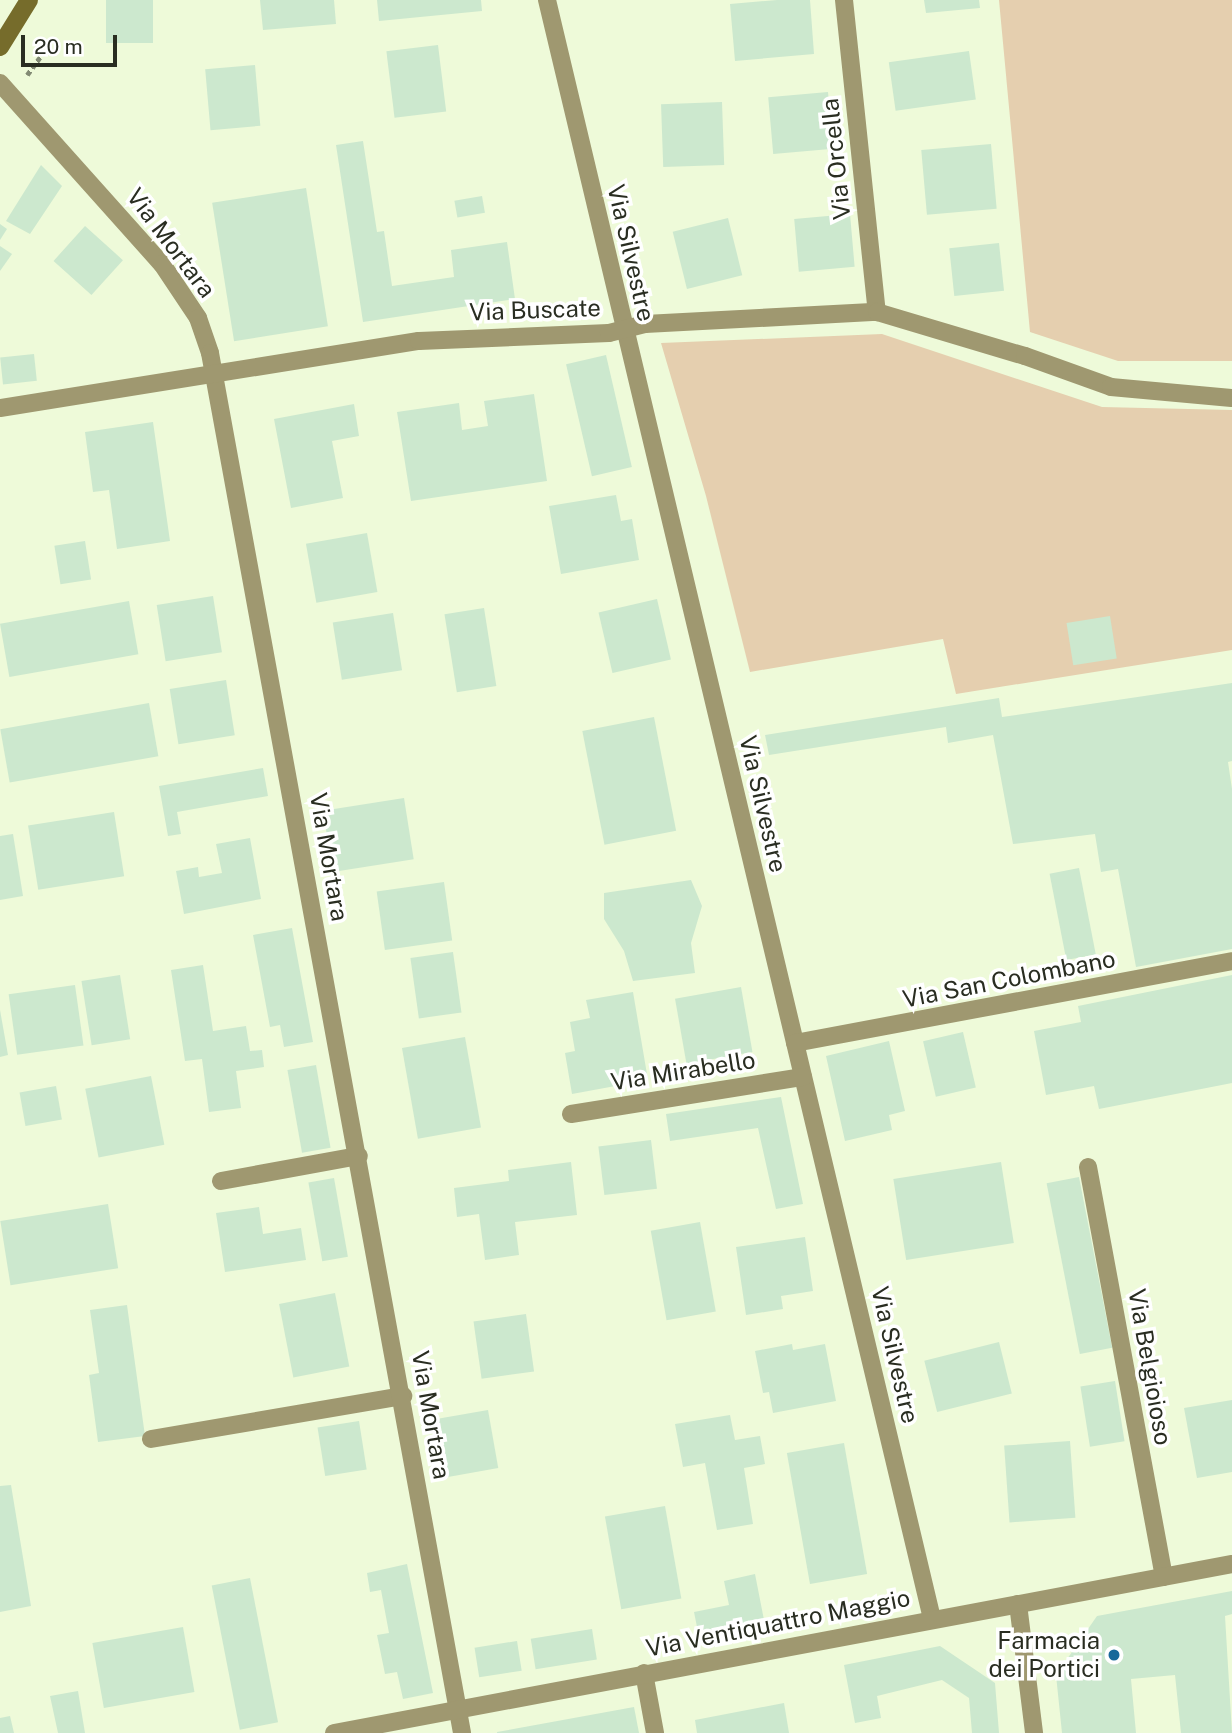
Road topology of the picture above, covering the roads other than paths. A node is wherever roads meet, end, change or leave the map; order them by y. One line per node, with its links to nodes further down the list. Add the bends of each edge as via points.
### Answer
1 (29, 0): 4 (street)
2 (547, 0): 7 (street, Via Silvestre)
3 (844, 0): 6 (street, Via Orcella)
4 (0, 47)
5 (0, 83): 8 (street, Via Mortara, via 172,278 198,318)
6 (877, 312): 7 (street, Via Buscate); 9 (street, Via Buscate, via 1111,387)
7 (624, 329): 8 (street, Via Buscate, via 419,341); 12 (street, Via Silvestre)
8 (215, 373): 10 (street, Via Buscate); 15 (street, Via Mortara)
9 (1232, 398)
10 (0, 408)
11 (1232, 961): 12 (street, Via San Colombano)
12 (795, 1043): 13 (street, Via Silvestre)
13 (803, 1077): 14 (street, Via Mirabello); 23 (street, Via Silvestre)
14 (571, 1114)
15 (359, 1156): 17 (street); 18 (street, Via Mortara)
16 (1088, 1167): 21 (street, Via Belgioioso)
17 (220, 1181)
18 (403, 1396): 19 (street); 25 (street, Via Mortara)
19 (151, 1439)
20 (1232, 1564): 21 (street, Via Ventiquattro Maggio)
21 (1164, 1577): 22 (street, Via Ventiquattro Maggio)
22 (1018, 1604): 23 (street, Via Ventiquattro Maggio); 29 (street)
23 (932, 1619): 24 (street, Via Ventiquattro Maggio)
24 (644, 1673): 25 (street, Via Ventiquattro Maggio); 28 (street)
25 (458, 1709): 26 (street, Via Ventiquattro Maggio); 27 (street, Via Mortara)
26 (334, 1733)
27 (462, 1733)
28 (654, 1733)
29 (1034, 1733)

